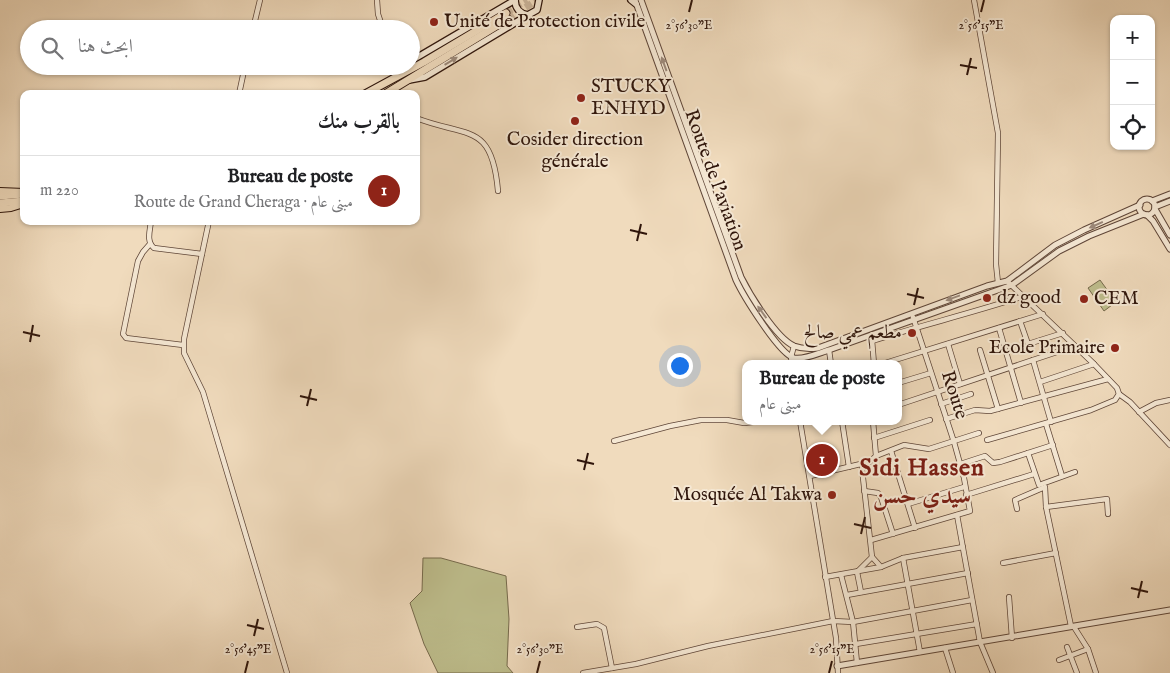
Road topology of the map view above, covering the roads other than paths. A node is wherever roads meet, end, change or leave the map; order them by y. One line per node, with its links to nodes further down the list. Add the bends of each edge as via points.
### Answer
1 (260, 0): 10 (street)
2 (376, 0): 11 (street)
3 (503, 0): 8 (main road)
4 (515, 0): 8 (main road); 9 (main road, via 517,9)
5 (974, 0): 43 (street, via 998,133)
6 (541, 1): 9 (main road, via 534,12)
7 (636, 1): 57 (street, one-way to 7, via 780,335 741,277); 62 (street, Route de l'aviation, via 736,280 751,306)
8 (506, 13): 12 (main road); 13 (highway)
9 (528, 14): 17 (main road, one-way to 9, via 416,79 425,76)
10 (255, 20)
11 (380, 20)
12 (420, 56)
13 (420, 64)
14 (243, 75): 18 (street)
15 (402, 75): 19 (highway)
16 (403, 75): 20 (highway)
17 (406, 75)
18 (240, 90)
19 (373, 90)
20 (390, 90)
21 (420, 119): 23 (street, via 474,135 484,143 491,154)
22 (0, 191): 24 (main road)
23 (498, 191)
24 (20, 193)
25 (20, 194): 27 (highway)
26 (1170, 194): 28 (street)
27 (0, 196)
28 (1152, 200): 33 (street, via 1145,199); 34 (street)
29 (1170, 201): 34 (street)
30 (20, 202): 31 (highway)
31 (0, 203)
32 (20, 204): 35 (main road)
33 (1140, 204): 36 (street, via 1140,209); 44 (street, one-way to 44, via 1055,246)
34 (1155, 208): 36 (street); 39 (street)
35 (0, 209)
36 (1146, 214): 41 (street); 44 (street, via 1059,251)
37 (151, 225): 40 (street)
38 (207, 225): 42 (street)
39 (1170, 235)
40 (150, 244): 42 (street, via 156,248); 56 (street, via 138,261 123,334 126,338)
41 (1170, 250)
42 (202, 254): 56 (street)
43 (998, 283): 44 (street); 46 (street, one-way to 46)
44 (1010, 283): 45 (street); 48 (street)
45 (1024, 296): 47 (street); 50 (street, via 980,311)
46 (912, 312): 48 (street, Route); 57 (street, via 818,348)
47 (1043, 314): 49 (street); 52 (street)
48 (914, 319): 50 (street, Route); 53 (street)
49 (1020, 321): 51 (street); 52 (street, via 1028,344)
50 (916, 326): 54 (street); 61 (street, Route)
51 (999, 328): 55 (street); 69 (street)
52 (1063, 333): 58 (street)
53 (870, 335): 54 (street); 59 (street)
54 (872, 341): 65 (street)
55 (948, 344): 61 (street); 75 (street)
56 (183, 345): 157 (street, via 203,392)
57 (794, 346): 62 (street)
58 (1075, 346): 67 (street); 68 (street)
59 (828, 350): 62 (street, via 800,358); 64 (street)
60 (980, 350): 71 (street)
61 (925, 351): 66 (street); 70 (street, Route)
62 (791, 357): 63 (street)
63 (791, 360)
64 (830, 360)
65 (874, 360)
66 (895, 360)
67 (1033, 360): 69 (street); 74 (street)
68 (1094, 364): 72 (street); 74 (street)
69 (1010, 367): 71 (street); 81 (street)
70 (931, 373): 73 (street); 76 (street, Route)
71 (988, 375): 75 (street); 84 (street)
72 (1108, 379): 78 (street); 79 (street)
73 (902, 382)
74 (1040, 382): 79 (street)
75 (960, 384): 76 (street)
76 (937, 392): 82 (street); 83 (street, Route)
77 (971, 394): 83 (street)
78 (1119, 394): 85 (street); 89 (street, via 1108,403)
79 (1044, 398): 81 (street); 89 (street)
80 (1170, 400): 85 (street)
81 (1021, 403): 84 (street)
82 (902, 404)
83 (940, 404): 86 (street, Route)
84 (998, 409): 86 (street, via 975,410)
85 (1139, 412): 99 (street)
86 (946, 419): 97 (street, Route)
87 (930, 420): 94 (street)
88 (742, 423): 96 (street, via 701,420)
89 (1049, 423): 95 (street); 98 (street)
90 (801, 425): 109 (street)
91 (843, 425): 105 (street)
92 (873, 425): 94 (street)
93 (979, 433): 97 (street)
94 (874, 438): 102 (street)
95 (988, 440)
96 (614, 442)
97 (954, 442): 100 (street, via 928,449 904,446); 104 (street, Route)
98 (1053, 445): 101 (street); 110 (street)
99 (1170, 446)
100 (891, 451): 102 (street); 114 (street)
101 (1028, 453): 104 (street, via 1000,462 993,463 985,456); 108 (street)
102 (876, 456): 103 (street)
103 (869, 462): 105 (street); 112 (street, via 862,469)
104 (960, 464): 106 (street); 111 (street, Route)
105 (849, 467): 109 (street)
106 (939, 471)
107 (1075, 472): 110 (street)
108 (1034, 474): 110 (street, via 1039,485); 113 (street)
109 (810, 476): 131 (street)
110 (1062, 476)
111 (964, 487): 113 (street, Route); 114 (street)
112 (864, 491): 120 (street, via 878,492); 121 (street)
113 (966, 494): 118 (street, via 970,511)
114 (908, 504): 119 (street)
115 (1046, 507): 116 (street, via 1045,487 1015,500); 117 (street, via 1107,499); 123 (street)
116 (1017, 509)
117 (1108, 514)
118 (957, 515): 119 (street); 122 (street)
119 (915, 528): 120 (street)
120 (893, 534): 121 (street)
121 (871, 540): 124 (street)
122 (963, 548): 125 (street); 129 (street)
123 (1056, 554): 126 (street); 142 (street)
124 (872, 557): 127 (street); 128 (street)
125 (903, 558): 127 (street); 132 (street)
126 (1003, 563)
127 (881, 567): 128 (street)
128 (857, 572): 130 (street); 133 (street)
129 (968, 573): 132 (street); 136 (street)
130 (841, 575): 131 (street); 134 (street)
131 (825, 578): 139 (street)
132 (908, 584): 133 (street); 137 (street)
133 (861, 592): 134 (street)
134 (847, 595): 140 (street)
135 (1009, 596): 145 (street)
136 (972, 600): 137 (street); 141 (street)
137 (912, 610): 140 (street); 144 (street)
138 (1170, 610): 142 (street)
139 (833, 621): 140 (street); 155 (street); 156 (street)
140 (853, 622): 147 (street)
141 (977, 624): 144 (street); 146 (street)
142 (1073, 626): 145 (street); 150 (street)
143 (577, 627): 156 (street, via 602,626)
144 (917, 634): 147 (street); 151 (street)
145 (1012, 638): 146 (street)
146 (980, 642): 149 (street); 161 (street)
147 (856, 644): 154 (street)
148 (1066, 647): 152 (street)
149 (945, 648): 151 (street); 160 (street)
150 (1088, 649): 152 (street); 163 (street)
151 (920, 652): 154 (street)
152 (1071, 656): 153 (street); 162 (street)
153 (1059, 660)
154 (857, 663): 155 (street)
155 (837, 666): 159 (street)
156 (612, 668): 158 (street)
157 (287, 673)
158 (583, 673)
159 (838, 673)
160 (953, 673)
161 (992, 673)
162 (1077, 673)
163 (1096, 673)

